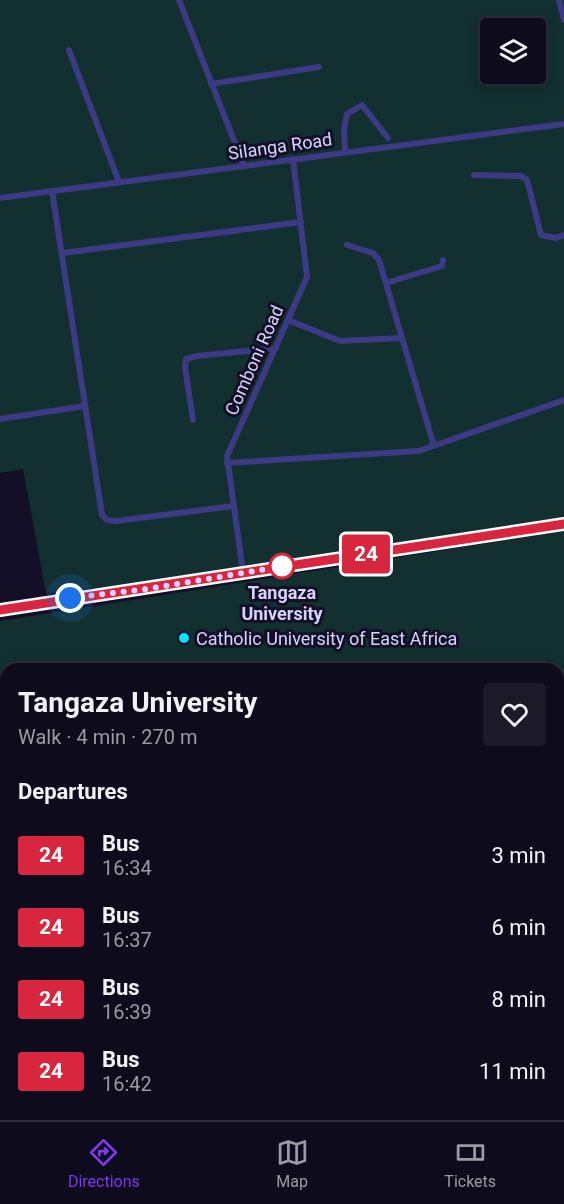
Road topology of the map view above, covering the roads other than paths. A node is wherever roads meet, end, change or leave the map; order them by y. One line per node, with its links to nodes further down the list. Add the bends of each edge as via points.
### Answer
1 (179, 0): 6 (street)
2 (559, 0): 3 (street)
3 (564, 20)
4 (69, 50): 13 (street)
5 (319, 67): 6 (street)
6 (211, 84): 11 (street)
7 (564, 124): 9 (street, Silanga Road)
8 (388, 138): 9 (street, via 362,105 347,114)
9 (345, 152): 10 (street, Silanga Road)
10 (293, 159): 11 (street, Silanga Road); 16 (street, Comboni Road)
11 (244, 166): 13 (street, Silanga Road)
12 (474, 175): 17 (street, via 521,176 527,180 541,234 556,238)
13 (119, 182): 14 (street, Silanga Road)
14 (52, 191): 15 (street, Silanga Road); 19 (street)
15 (0, 198)
16 (301, 222): 19 (street); 22 (street, Comboni Road, via 307,275)
17 (564, 235)
18 (347, 245): 21 (street, via 375,255)
19 (63, 253): 26 (street)
20 (443, 260): 21 (street, via 442,266)
21 (386, 283): 23 (street)
22 (288, 320): 23 (street, via 340,341); 24 (street, Comboni Road)
23 (401, 339): 29 (street)
24 (276, 348): 28 (street, via 186,359); 30 (street, Comboni Road, via 230,448)
25 (564, 400): 29 (street)
26 (85, 406): 27 (street); 31 (street, via 100,508 107,520)
27 (0, 420)
28 (193, 420)
29 (434, 446): 30 (street, via 419,451)
30 (227, 463): 31 (street, Comboni Road)
31 (232, 506): 33 (street, Comboni Road)
32 (564, 524): 33 (street)
33 (243, 572): 34 (street)
34 (0, 610)

